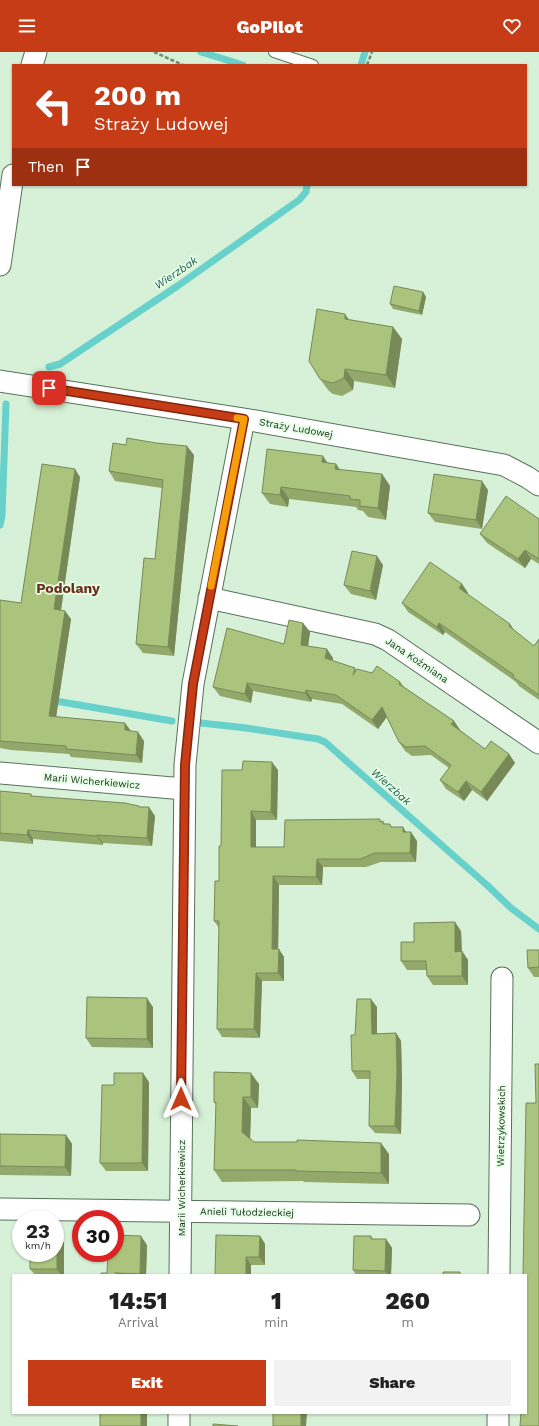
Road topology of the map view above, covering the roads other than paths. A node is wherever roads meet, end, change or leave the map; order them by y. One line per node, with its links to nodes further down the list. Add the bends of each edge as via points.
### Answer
1 (36, 52): 3 (street)
2 (274, 52): 4 (lane)
3 (32, 64)
4 (310, 64)
5 (12, 182): 6 (street)
6 (0, 265)
7 (0, 381): 8 (street, Straży Ludowej)
8 (244, 419): 9 (street, Straży Ludowej, via 504,465); 10 (street, Marii Wicherkiewicz)
9 (535, 479)
10 (209, 598): 11 (street, Jana Koźmiana, via 374,634 388,640); 13 (street, Marii Wicherkiewicz, via 193,684)
11 (539, 743)
12 (0, 773): 13 (street, Marii Wicherkiewicz)
13 (184, 789): 16 (street, Marii Wicherkiewicz)
14 (502, 978): 19 (street, Wietrzykowskich)
15 (0, 1209): 16 (street, Anieli Tułodzieckiej)
16 (181, 1210): 17 (street, Anieli Tułodzieckiej); 18 (street, Marii Wicherkiewicz)
17 (469, 1215)
18 (180, 1274)
19 (499, 1274)
20 (179, 1414): 22 (street)
21 (498, 1414): 23 (street)
22 (179, 1426)
23 (498, 1426)

